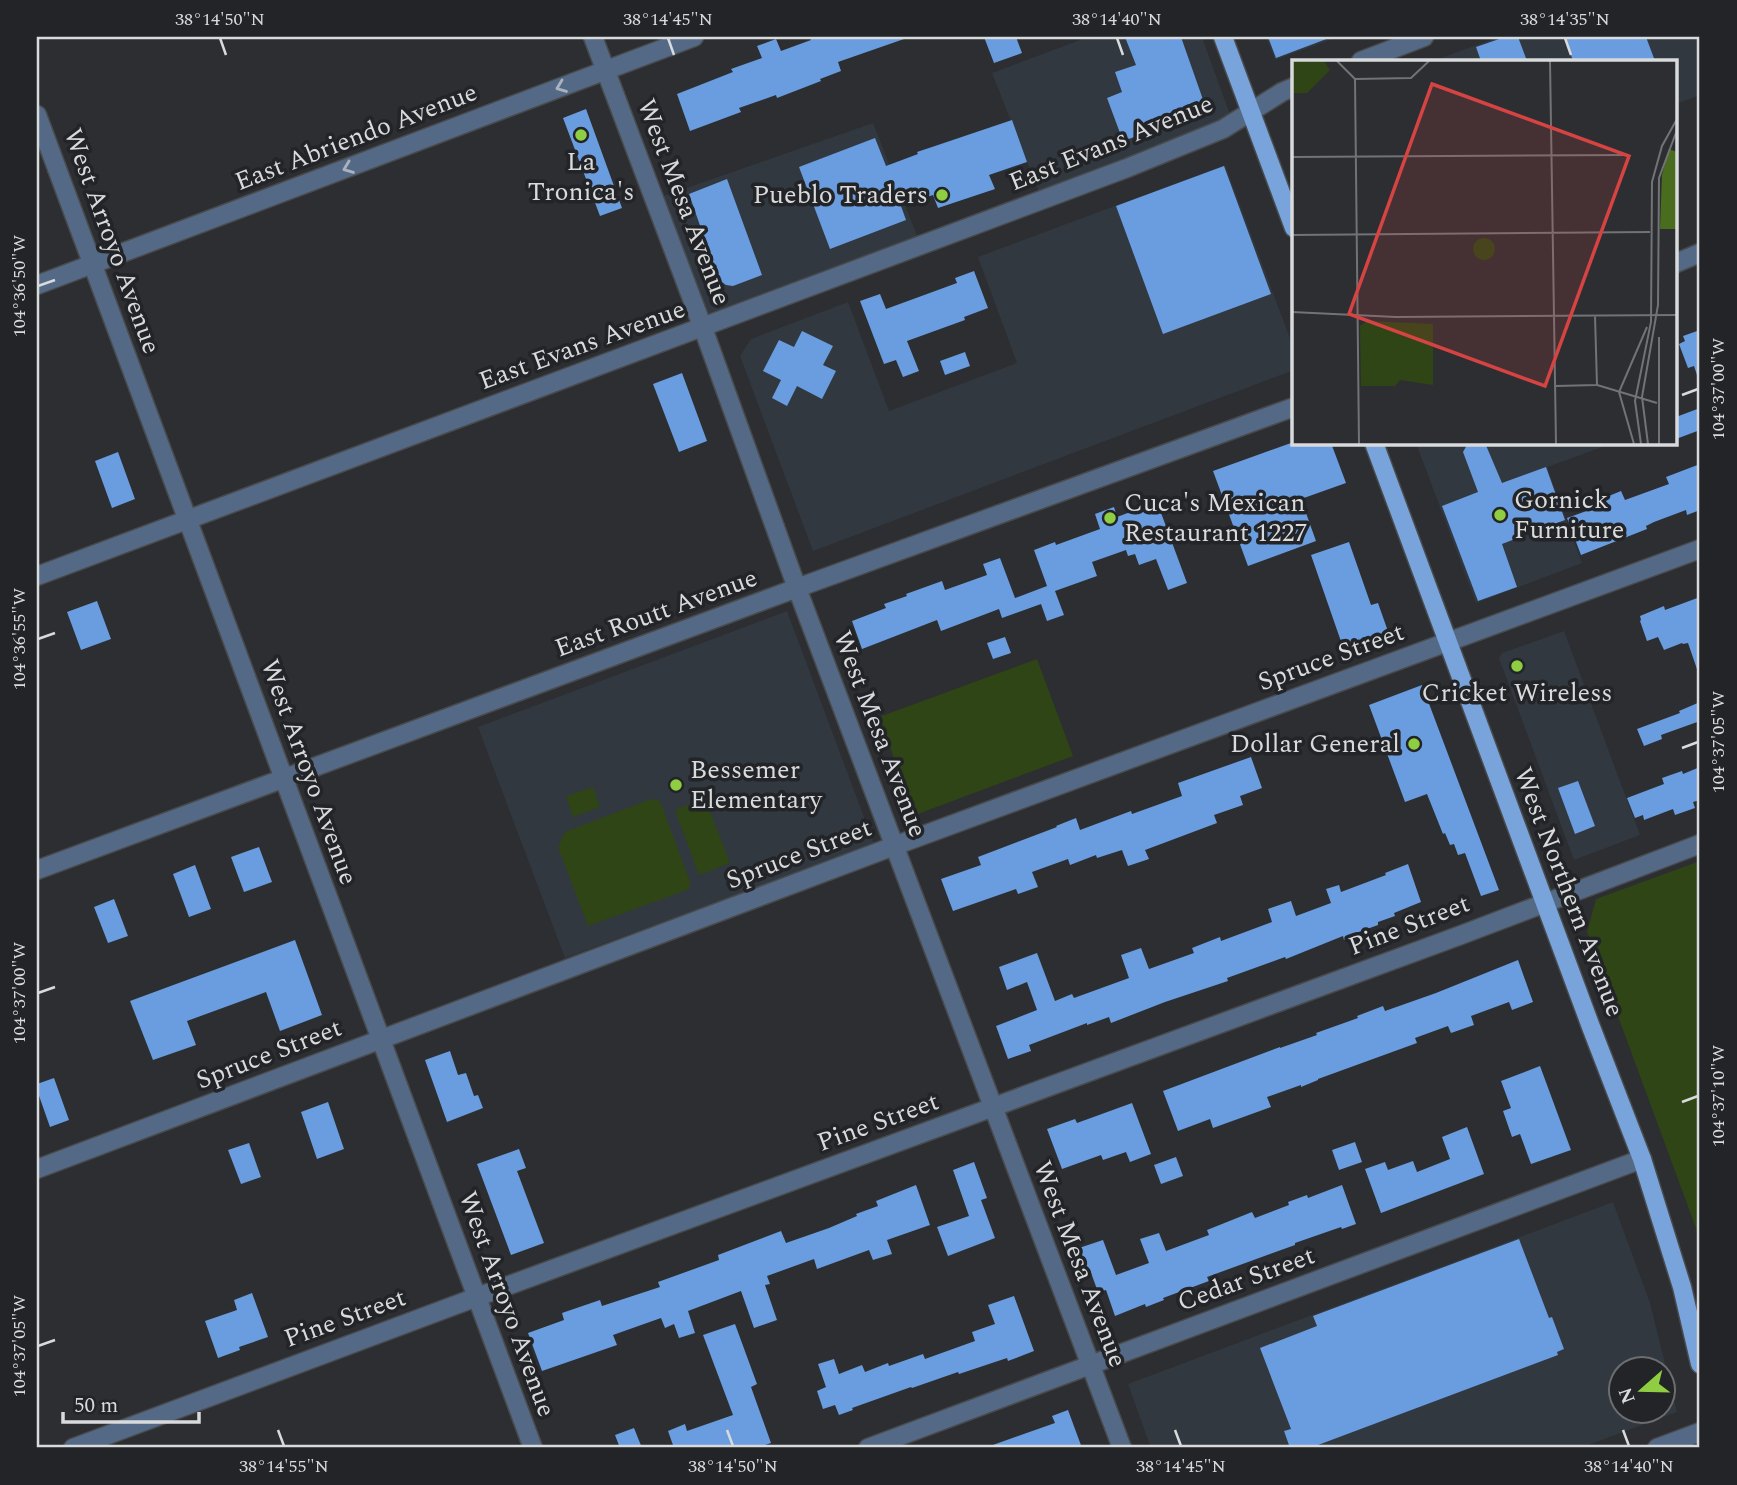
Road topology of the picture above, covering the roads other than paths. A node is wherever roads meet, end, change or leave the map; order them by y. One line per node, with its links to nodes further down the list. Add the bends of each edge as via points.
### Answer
1 (593, 37): 6 (street, West Mesa Avenue)
2 (694, 37): 6 (street, East Abriendo Avenue)
3 (1223, 37): 8 (main road)
4 (1423, 37): 5 (street)
5 (1364, 60)
6 (606, 70): 13 (street, East Abriendo Avenue, one-way to 13); 15 (street, West Mesa Avenue)
7 (1292, 88): 8 (street, East Evans Avenue)
8 (1250, 111): 10 (main road); 15 (street, East Evans Avenue, via 1223,129 1127,168)
9 (37, 115): 13 (street, West Arroyo Avenue)
10 (1292, 223)
11 (1700, 253): 12 (street)
12 (1678, 261)
13 (92, 264): 14 (street, East Abriendo Avenue); 18 (street, West Arroyo Avenue)
14 (37, 285)
15 (703, 328): 18 (street, East Evans Avenue); 21 (street, West Mesa Avenue)
16 (1292, 408): 21 (street, East Routt Avenue)
17 (1374, 444): 22 (main road, West Northern Avenue)
18 (187, 520): 20 (street, East Evans Avenue); 23 (street, West Arroyo Avenue)
19 (1700, 549): 22 (street, Spruce Street)
20 (37, 576)
21 (797, 588): 23 (street, East Routt Avenue); 25 (street, West Mesa Avenue)
22 (1447, 642): 25 (street, Spruce Street); 27 (main road, West Northern Avenue)
23 (284, 779): 26 (street, East Routt Avenue); 28 (street, West Arroyo Avenue)
24 (1700, 844): 27 (street, Pine Street)
25 (894, 846): 28 (street, Spruce Street); 29 (street, West Mesa Avenue)
26 (37, 870)
27 (1544, 902): 29 (street, Pine Street); 30 (main road, West Northern Avenue)
28 (381, 1040): 31 (street, Spruce Street); 32 (street, West Arroyo Avenue)
29 (993, 1108): 32 (street, Pine Street); 34 (street, West Mesa Avenue)
30 (1642, 1159): 33 (main road, West Northern Avenue, via 1682,1287); 34 (street, Cedar Street)
31 (37, 1169)
32 (477, 1297): 36 (street, Pine Street); 37 (street, West Arroyo Avenue)
33 (1700, 1364)
34 (1091, 1365): 38 (street, Cedar Street); 39 (street, West Mesa Avenue)
35 (1700, 1432): 40 (street)
36 (73, 1448)
37 (533, 1448)
38 (868, 1448)
39 (1122, 1448)
40 (1657, 1448)

